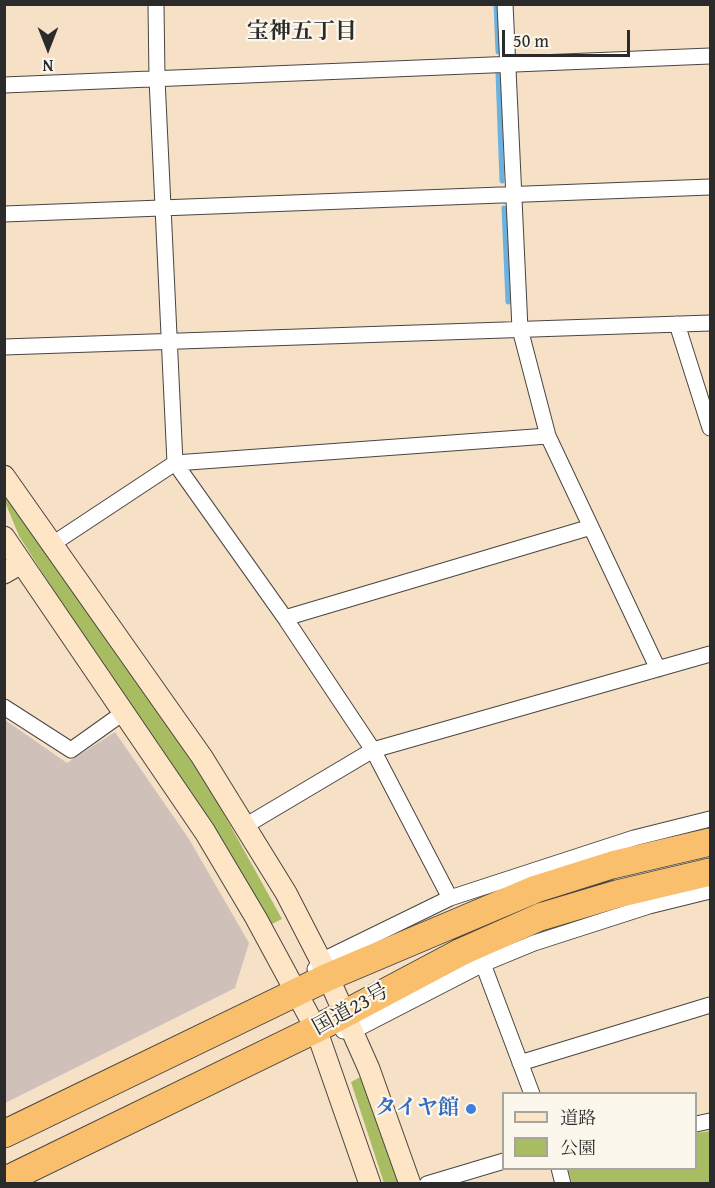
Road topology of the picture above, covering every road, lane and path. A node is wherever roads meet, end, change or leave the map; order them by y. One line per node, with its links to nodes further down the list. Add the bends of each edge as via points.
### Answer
1 (156, 4): 5 (street)
2 (506, 4): 4 (street)
3 (711, 56): 4 (street)
4 (508, 64): 5 (street); 8 (street)
5 (157, 79): 6 (street); 9 (street)
6 (4, 85)
7 (711, 187): 8 (street)
8 (514, 194): 9 (street); 13 (street)
9 (163, 209): 10 (street); 14 (street)
10 (4, 214)
11 (711, 323): 12 (street)
12 (677, 324): 13 (street); 16 (street)
13 (520, 329): 14 (street); 17 (street)
14 (169, 340): 15 (street); 18 (street)
15 (4, 347)
16 (711, 428)
17 (548, 435): 18 (street); 20 (street)
18 (175, 463): 22 (street); 24 (street)
19 (4, 476): 22 (street)
20 (591, 527): 24 (street); 26 (street)
21 (4, 537): 23 (street)
22 (54, 543): 31 (street)
23 (13, 568): 28 (street)
24 (285, 618): 29 (street)
25 (711, 654): 26 (street)
26 (658, 669): 29 (street)
27 (4, 707): 28 (street, via 71,750)
28 (123, 713): 37 (street, via 205,832)
29 (373, 750): 31 (street); 34 (street)
30 (711, 819): 34 (street, via 634,838)
31 (245, 826): 36 (street, via 286,893)
32 (711, 842): 36 (highway, 国道23号, via 612,865 536,890)
33 (704, 880): 35 (street, via 649,906); 39 (highway, 国道23号, via 617,894 540,917 461,952)
34 (450, 898): 36 (street)
35 (483, 964): 39 (street); 41 (street)
36 (325, 969): 37 (highway, 国道23号); 39 (street)
37 (297, 992): 40 (street); 43 (highway, 国道23号)
38 (711, 1005): 41 (street)
39 (349, 1022): 40 (highway, 国道23号); 47 (street)
40 (316, 1029): 45 (highway, 国道23号); 46 (street)
41 (520, 1063): 42 (street)
42 (531, 1092)
43 (4, 1134)
44 (502, 1162): 48 (street)
45 (4, 1181)
46 (370, 1184)
47 (410, 1184)
48 (427, 1184)

